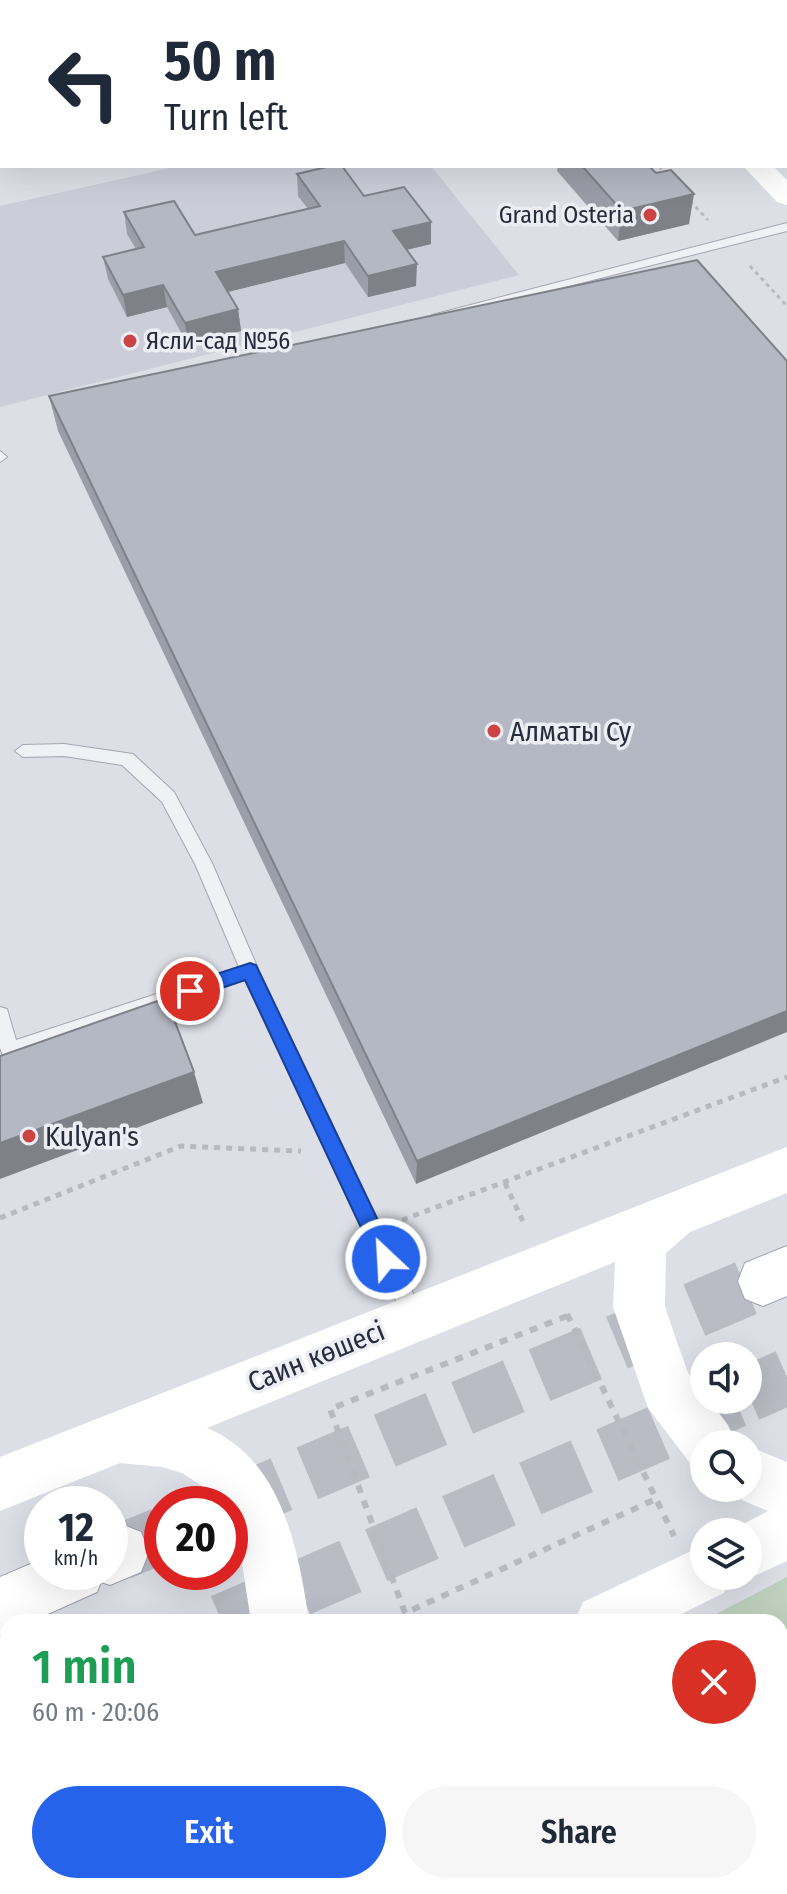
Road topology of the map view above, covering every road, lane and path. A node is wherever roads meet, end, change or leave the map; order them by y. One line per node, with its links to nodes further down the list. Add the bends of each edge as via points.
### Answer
1 (759, 168): 2 (main road)
2 (787, 196)
3 (787, 227): 4 (lane)
4 (647, 262): 5 (lane); 6 (lane)
5 (657, 274)
6 (438, 315)
7 (23, 751): 8 (lane, via 64,750 127,759 168,797)
8 (250, 971): 9 (lane, via 10,1050); 11 (lane)
9 (0, 1015)
10 (787, 1077): 13 (path)
11 (336, 1153): 15 (path, via 181,1146); 16 (lane)
12 (787, 1170): 14 (main road, Саин көшесі)
13 (505, 1183): 16 (path); 17 (path)
14 (677, 1212): 17 (main road, Саин көшесі); 20 (main road, via 648,1236 641,1252 639,1307 667,1389)
15 (0, 1218)
16 (372, 1230): 19 (lane)
17 (545, 1267): 18 (path); 19 (main road, Саин көшесі)
18 (567, 1316): 25 (path); 25 (path, via 330,1409 405,1613)
19 (414, 1317): 21 (main road, Саин көшесі)
20 (698, 1430)
21 (111, 1437): 23 (main road, Саин көшесі); 32 (main road, via 173,1439 208,1454 230,1475 259,1522 272,1557)
22 (762, 1481): 24 (main road)
23 (0, 1484)
24 (787, 1489)
25 (656, 1499): 28 (path)
26 (787, 1531): 27 (main road)
27 (762, 1544)
28 (690, 1559)
29 (690, 1579): 33 (main road)
30 (36, 1590): 31 (main road)
31 (0, 1606)
32 (279, 1614)
33 (619, 1614)

